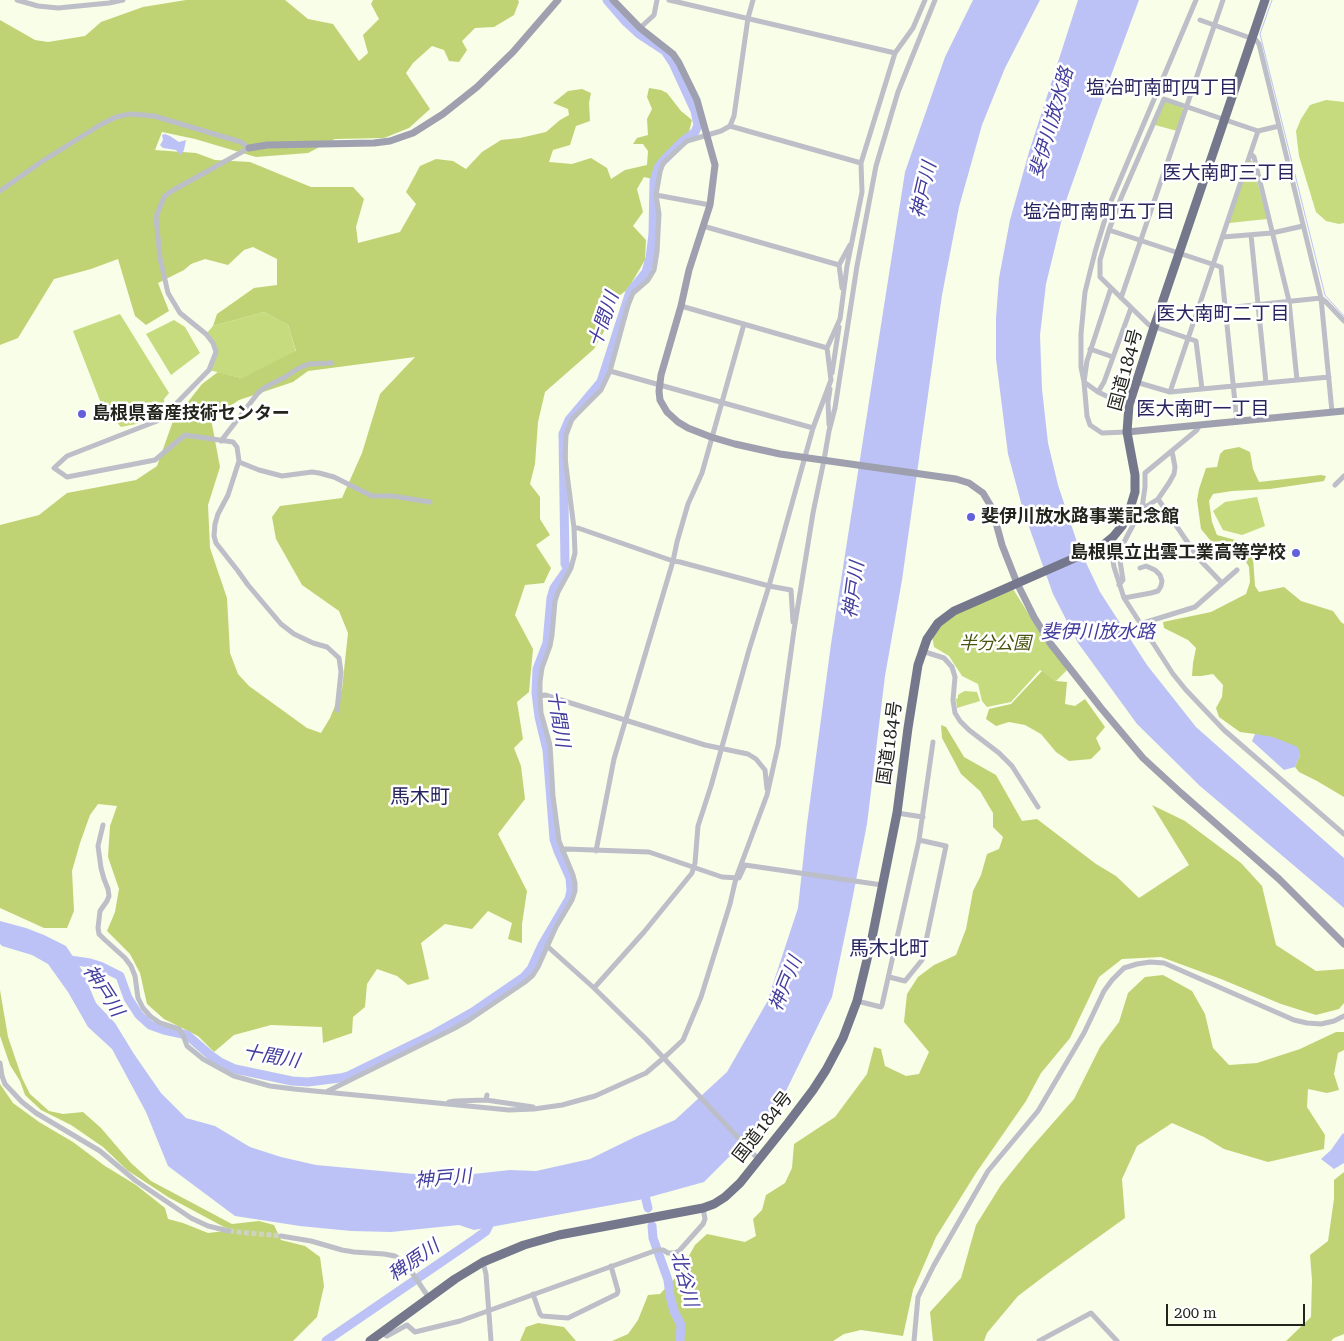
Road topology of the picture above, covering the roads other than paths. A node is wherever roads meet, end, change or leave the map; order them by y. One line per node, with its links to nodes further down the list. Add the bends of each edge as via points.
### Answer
1 (16, 0): 13 (street, via 58,8)
2 (123, 0): 13 (street)
3 (558, 0): 26 (street, via 483,82 413,133 374,143)
4 (613, 0): 17 (street)
5 (657, 0): 17 (street, via 654,15)
6 (669, 0): 14 (street)
7 (753, 0): 14 (street)
8 (926, 0): 19 (street, via 913,28)
9 (935, 0): 80 (street, via 898,92 876,166)
10 (1196, 0): 65 (street, via 1109,206 1094,252 1085,292 1081,334)
11 (1223, 0): 16 (street)
12 (1265, 0): 18 (highway, 国道184号)
13 (109, 1)
14 (748, 18): 19 (street); 22 (street)
15 (1200, 20): 16 (street)
16 (1215, 25): 18 (street); 20 (street)
17 (640, 28): 25 (street, via 673,54 679,63)
18 (1252, 38): 21 (highway, 国道184号); 23 (street, via 1259,44)
19 (895, 53): 28 (street)
20 (1187, 107): 21 (street); 34 (street, via 1164,99); 39 (street)
21 (1224, 119): 24 (street); 40 (highway, 国道184号)
22 (730, 126): 25 (street); 28 (street)
23 (1279, 126): 24 (street); 33 (street)
24 (1258, 131): 27 (street)
25 (707, 134): 30 (street, via 687,141 663,163); 31 (street, via 714,165)
26 (249, 148): 29 (street, via 241,142 154,116 130,114 100,125); 83 (street, via 170,192 164,197 156,217 168,293 180,313 213,343 216,352 209,370 157,421 67,456 54,468 67,477 155,460 185,435)
27 (1251, 154): 35 (street); 37 (street)
28 (861, 162): 38 (street, via 862,192)
29 (0, 191)
30 (656, 195): 31 (street); 61 (street, via 659,214 654,270 631,299)
31 (710, 206): 32 (street)
32 (704, 226): 41 (street); 49 (street)
33 (1303, 226): 35 (street); 46 (street)
34 (1109, 230): 39 (street); 43 (street, via 1100,260 1100,277)
35 (1272, 233): 36 (street); 47 (street)
36 (1251, 235): 37 (street); 48 (street)
37 (1222, 237): 42 (street)
38 (852, 240): 41 (street); 44 (street)
39 (1141, 240): 40 (street); 45 (street)
40 (1179, 254): 42 (street); 55 (highway, 国道184号)
41 (839, 265): 44 (street)
42 (1213, 265): 51 (street, via 1221,268); 56 (street)
43 (1111, 288): 45 (street); 58 (street)
44 (843, 297): 52 (street)
45 (1121, 298): 50 (street)
46 (1321, 298): 47 (street); 53 (street); 62 (street)
47 (1289, 301): 48 (street); 64 (street)
48 (1258, 305): 51 (street); 67 (street)
49 (681, 306): 54 (street); 68 (street)
50 (1131, 308): 55 (street); 59 (street)
51 (1226, 308): 69 (street)
52 (840, 319): 57 (street); 63 (street)
53 (1344, 321)
54 (744, 324): 57 (street); 73 (street)
55 (1154, 327): 56 (street); 66 (highway, 国道184号)
56 (1188, 338): 70 (street, via 1196,341); 72 (street)
57 (827, 348): 63 (street)
58 (1090, 348): 59 (street); 65 (street)
59 (1113, 357): 71 (street)
60 (332, 363): 83 (street, via 304,366 264,388)
61 (610, 371): 68 (street); 93 (street, via 601,390 572,419 566,435 565,458)
62 (1329, 377): 64 (street); 76 (street)
63 (831, 380): 79 (street); 80 (street)
64 (1297, 380): 67 (street)
65 (1084, 382): 71 (street); 81 (street, via 1086,416 1090,425 1102,434)
66 (1136, 382): 72 (street); 74 (highway, 国道184号)
67 (1266, 383): 69 (street)
68 (660, 384): 73 (street); 82 (street, via 660,400 671,417)
69 (1234, 387): 70 (street); 77 (street)
70 (1202, 390): 72 (street)
71 (1098, 392): 74 (street)
72 (1170, 392)
73 (721, 401): 79 (street); 82 (street)
74 (1129, 405): 81 (highway, 国道184号)
75 (1344, 411): 76 (street)
76 (1332, 412): 77 (street)
77 (1237, 422): 78 (street)
78 (1199, 426): 81 (street); 84 (street)
79 (813, 428): 85 (street)
80 (829, 431): 86 (street)
81 (1127, 432): 94 (highway, 国道184号, via 1135,492 1122,526)
82 (711, 437): 85 (street); 95 (street)
83 (222, 441): 87 (street, via 233,442)
84 (1172, 451): 90 (street, via 1174,474); 92 (street, via 1145,473)
85 (804, 457): 86 (street); 101 (street)
86 (827, 461): 98 (street, via 969,483 983,493 992,508); 104 (street, via 813,513)
87 (239, 462): 91 (street, via 282,476 319,473 372,496); 107 (street, via 215,524 216,542 281,624 294,634 327,647 339,658 341,672)
88 (1344, 476): 89 (street)
89 (1335, 485)
90 (1158, 499): 92 (street); 99 (street, via 1199,559)
91 (430, 502)
92 (1142, 506): 100 (street, via 1122,546 1123,580)
93 (574, 528): 95 (street); 106 (street, via 574,560 555,601)
94 (1104, 544): 98 (highway, 国道184号); 100 (street, via 1111,548)
95 (673, 561): 101 (street); 108 (street)
96 (1140, 568): 102 (street, via 1146,566 1155,570 1162,581 1161,586 1151,593)
97 (1237, 570): 99 (street)
98 (1017, 583): 105 (highway, 国道184号, via 945,617 927,639); 123 (street, via 1050,642 1143,758 1279,879)
99 (1222, 583): 103 (street, via 1195,607)
100 (1119, 585): 102 (street)
101 (769, 586): 104 (street, via 790,590); 110 (street)
102 (1124, 598): 103 (street)
103 (1140, 624): 116 (street, via 1177,679 1224,730)
104 (794, 630): 111 (street, via 778,746)
105 (922, 651): 112 (street, via 944,658 952,667 955,713 969,730 1012,766); 113 (highway, 国道184号)
106 (540, 696): 108 (street); 118 (street, via 550,745 556,827)
107 (337, 710)
108 (626, 719): 110 (street); 119 (street, via 614,759)
109 (933, 742): 114 (street)
110 (722, 748): 111 (street, via 756,759 765,770); 120 (street, via 698,826)
111 (767, 795): 121 (street)
112 (1038, 807)
113 (897, 813): 114 (street); 122 (highway, 国道184号)
114 (923, 817): 117 (street)
115 (103, 825): 131 (street, via 98,846 109,896 100,910 99,934 131,966 143,1008 160,1023 179,1030 187,1046 203,1059 234,1076 270,1086)
116 (1344, 834)
117 (919, 840): 125 (street); 125 (street, via 946,846 922,960 905,980)
118 (562, 850): 119 (street); 124 (street, via 573,875 575,891)
119 (596, 851): 120 (street, via 649,852)
120 (694, 867): 121 (street, via 717,876); 126 (street, via 692,874)
121 (736, 878): 122 (street, via 745,865); 129 (street, via 701,997 683,1040)
122 (880, 884): 127 (highway, 国道184号, via 871,943)
123 (1344, 944)
124 (547, 946): 126 (street); 131 (street, via 532,975 469,1020)
125 (889, 977): 127 (street, via 881,1007)
126 (594, 988): 129 (street)
127 (857, 1001): 134 (highway, 国道184号, via 826,1070)
128 (1344, 1016): 146 (street, via 1321,1024 1294,1020 1164,963 1150,962 1124,968 1104,991 1084,1033 1038,1111 988,1171 939,1256 918,1297)
129 (663, 1059): 133 (street, via 646,1073 595,1096 562,1106); 134 (street)
130 (0, 1063): 136 (street, via 5,1084 36,1113 100,1151 136,1181 191,1218)
131 (328, 1092): 132 (street)
132 (446, 1103): 133 (street, via 509,1110); 133 (street, via 487,1098)
133 (534, 1109)
134 (758, 1158): 135 (highway, 国道184号, via 733,1191)
135 (703, 1208): 138 (highway, 国道184号, via 559,1235); 139 (street, via 703,1224 678,1251 671,1254 659,1250)
136 (229, 1231)
137 (281, 1236): 141 (street, via 342,1250 395,1256 410,1268)
138 (483, 1262): 141 (highway, 国道184号); 142 (street)
139 (611, 1266): 140 (street); 140 (street, via 617,1294 568,1318 542,1316)
140 (532, 1294): 142 (street)
141 (428, 1295): 143 (highway, 国道184号)
142 (489, 1310): 143 (street, via 415,1332 407,1325 387,1336); 145 (street)
143 (382, 1333): 144 (highway, 国道184号)
144 (370, 1341)
145 (491, 1341)
146 (914, 1341)
147 (1039, 1341): 148 (street, via 1091,1312)
148 (1117, 1341)

